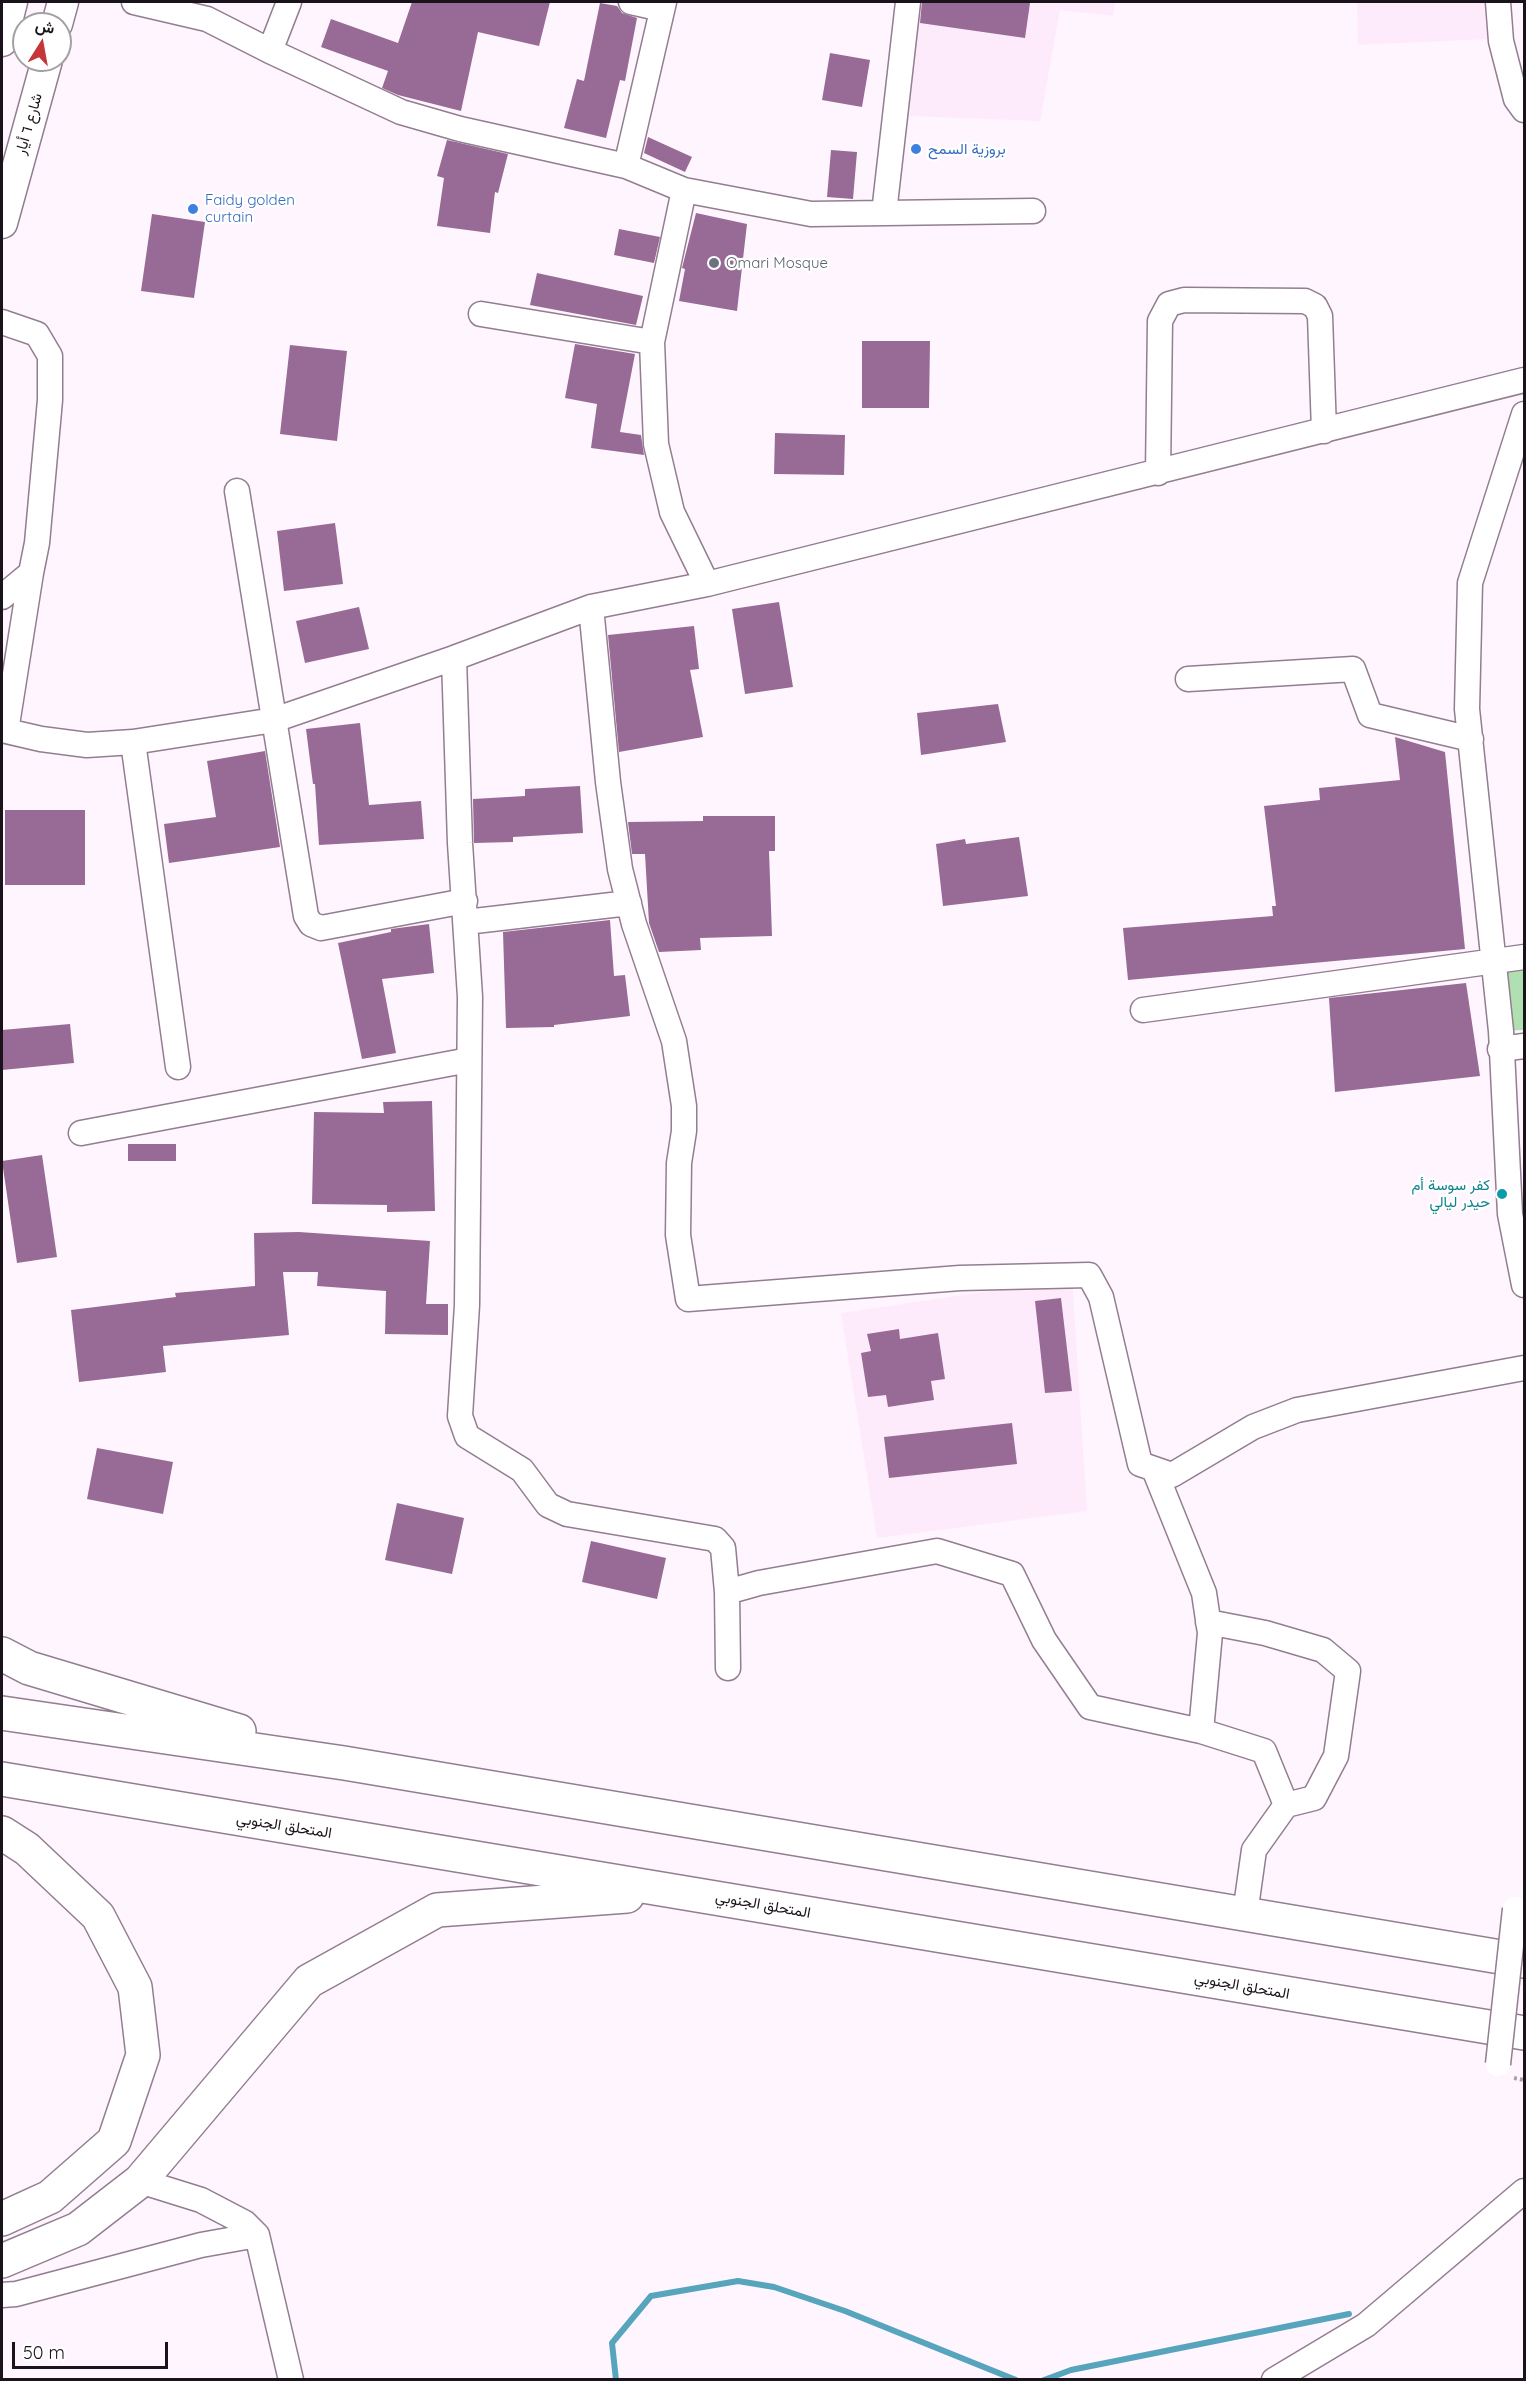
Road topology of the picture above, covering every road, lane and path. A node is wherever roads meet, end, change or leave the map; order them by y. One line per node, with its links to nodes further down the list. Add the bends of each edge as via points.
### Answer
1 (12, 2): 8 (main road)
2 (134, 2): 9 (street, via 207,19)
3 (289, 2): 9 (street)
4 (631, 2): 7 (street)
5 (908, 2): 15 (street)
6 (1498, 2): 11 (street, via 1501,41 1516,99)
7 (663, 5): 12 (street)
8 (2, 41)
9 (270, 51): 12 (street, via 401,112)
10 (44, 72): 16 (main road, شارع ٦ أيار)
11 (1524, 110)
12 (627, 166): 13 (street)
13 (684, 190): 15 (street, via 811,214); 19 (street)
14 (1033, 211): 15 (street)
15 (884, 213)
16 (2, 223)
17 (481, 314): 19 (street)
18 (2, 322): 25 (street, via 37,334 50,356 48,422)
19 (652, 342): 26 (street, via 656,444 672,512)
20 (1524, 381): 22 (street)
21 (1524, 414): 33 (street, via 1470,583 1467,710)
22 (1324, 431): 23 (street); 23 (street, via 1320,316 1315,306 1305,301 1184,300 1169,304 1160,321)
23 (1158, 473): 26 (street)
24 (237, 491): 31 (street)
25 (31, 573): 27 (street); 32 (street)
26 (707, 584): 28 (street)
27 (4, 593)
28 (591, 607): 29 (street); 35 (street, via 608,782 620,869)
29 (454, 658): 31 (street); 36 (street)
30 (1188, 679): 33 (street, via 1353,669 1370,716)
31 (274, 720): 34 (street); 36 (street, via 306,916 311,924 321,928)
32 (4, 730): 34 (street, via 87,745)
33 (1471, 739): 38 (street)
34 (133, 742): 43 (street)
35 (629, 903): 36 (street); 47 (street, via 674,1041 684,1106 678,1235 688,1299 960,1278 1089,1275 1101,1297 1140,1464)
36 (465, 911): 42 (street)
37 (1524, 957): 38 (street)
38 (1494, 960): 39 (street); 41 (street)
39 (1143, 1010)
40 (1524, 1046): 41 (street)
41 (1500, 1049): 45 (street, via 1510,1214)
42 (469, 1060): 44 (street); 48 (street, via 467,1305 460,1416 467,1436 522,1470 548,1505 567,1514 716,1539 723,1548)
43 (178, 1068)
44 (81, 1133)
45 (1524, 1285)
46 (1524, 1368): 47 (street, via 1297,1410 1253,1427 1172,1475)
47 (1154, 1469): 49 (street, via 1204,1593)
48 (727, 1592): 51 (street); 53 (street, via 759,1582 938,1551 1012,1574 1044,1640 1090,1707)
49 (1208, 1622): 53 (street); 56 (street, via 1265,1632 1323,1650 1348,1671 1336,1756 1314,1798)
50 (2, 1654): 54 (highway, via 29,1668)
51 (728, 1668)
52 (2, 1713): 54 (highway)
53 (1201, 1731): 56 (street, via 1264,1751)
54 (344, 1763): 60 (highway)
55 (2, 1779): 58 (highway, المتحلق الجنوبي)
56 (1286, 1805): 60 (street, via 1254,1850)
57 (2, 1833): 66 (highway, via 27,1850 98,1916 135,1987 143,2055 114,2141 50,2197)
58 (687, 1893): 62 (highway, المتحلق الجنوبي); 64 (highway, via 437,1911 309,1981)
59 (1515, 1909): 63 (street, bridge)
60 (1245, 1914): 61 (highway)
61 (1524, 1961)
62 (1524, 2033)
63 (1498, 2064)
64 (140, 2181): 67 (street, via 201,2200 245,2223); 68 (highway, via 78,2229)
65 (1524, 2191): 71 (street, via 1366,2325)
66 (2, 2219)
67 (257, 2235): 69 (street, via 201,2245); 70 (street)
68 (2, 2261)
69 (2, 2295)
70 (291, 2379)
71 (1274, 2379)

